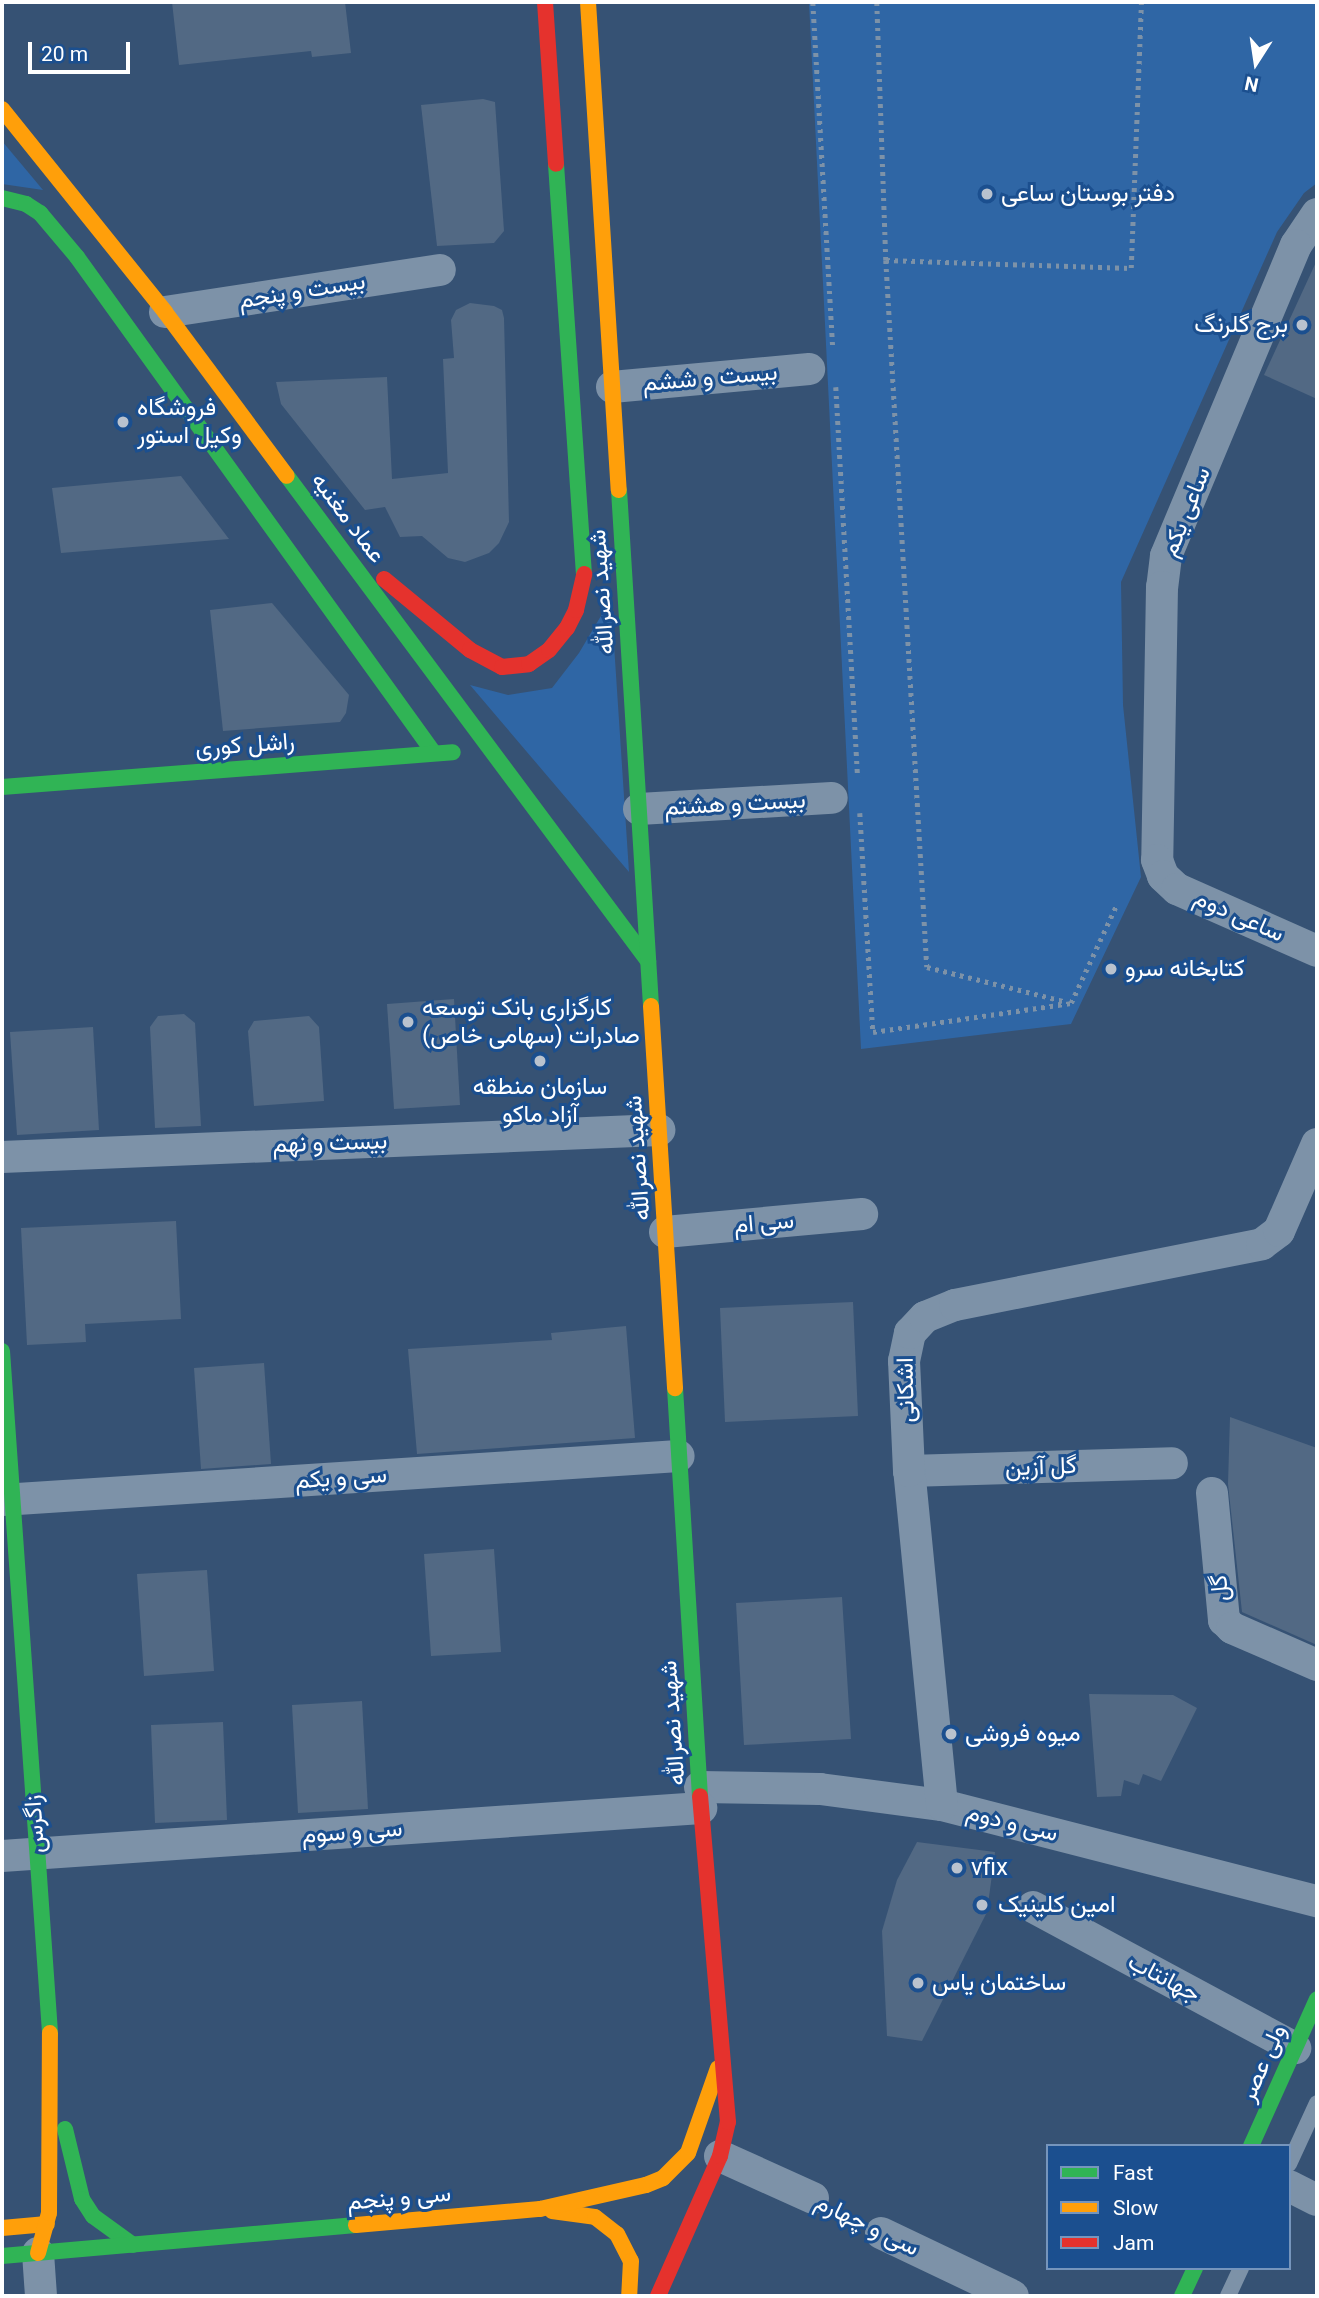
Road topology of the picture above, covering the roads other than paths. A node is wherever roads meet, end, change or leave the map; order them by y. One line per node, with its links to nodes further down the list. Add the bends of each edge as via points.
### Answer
1 (545, 2): 7 (main road, شهید نصرالله)
2 (588, 2): 7 (main road, شهید نصرالله)
3 (2, 109): 6 (main road, عماد مغنیه)
4 (2, 198): 6 (main road, عماد مغنیه, via 26,204)
5 (1317, 214): 18 (street, ساعی یکم, via 1296,246 1167,556 1161,598 1157,860)
6 (91, 247): 9 (main road, عماد مغنیه); 14 (main road, عماد مغنیه)
7 (583, 254): 11 (main road, شهید نصرالله); 12 (main road, شهید نصرالله, via 584,581 567,628 549,650 529,664 502,667 470,650)
8 (440, 270): 9 (street, بیست و پنجم)
9 (165, 312): 12 (main road, عماد مغنیه)
10 (822, 373): 11 (street, بیست و ششم)
11 (612, 387): 17 (main road, شهید نصرالله)
12 (336, 540): 13 (main road, عماد مغنیه)
13 (492, 748): 14 (main road, راشل کوری); 20 (main road, عماد مغنیه)
14 (434, 753): 15 (main road, راشل کوری)
15 (2, 787)
16 (846, 803): 17 (street, بیست و هشتم)
17 (639, 810): 20 (main road, شهید نصرالله)
18 (1163, 876): 19 (street, ساعی دوم, via 1177,888)
19 (1317, 951)
20 (648, 961): 21 (main road, شهید نصرالله)
21 (659, 1130): 23 (street, بیست و نهم); 25 (main road, شهید نصرالله)
22 (1317, 1144): 29 (street, اشکانی, via 1284,1221 1273,1239 1262,1244 955,1305 925,1317 910,1333 905,1347)
23 (2, 1157)
24 (862, 1214): 25 (street, سی ام)
25 (665, 1232): 27 (main road, شهید نصرالله)
26 (2, 1351): 31 (main road, زاگرس)
27 (679, 1456): 31 (street, سی و یکم); 33 (main road, شهید نصرالله)
28 (1172, 1463): 29 (street, گل آزین)
29 (909, 1471): 34 (street, اشکانی)
30 (1212, 1493): 32 (street, گل, via 1224,1620 1232,1628)
31 (7, 1499): 35 (main road, زاگرس)
32 (1317, 1665)
33 (701, 1798): 34 (street, سی و دوم, via 820,1788); 35 (street, سی و سوم); 42 (main road, شهید نصرالله)
34 (942, 1805): 37 (street, سی و دوم)
35 (38, 1854): 36 (street, سی و سوم); 41 (main road, زاگرس)
36 (2, 1856)
37 (1317, 1901)
38 (1032, 1908): 40 (street, جهانتاب)
39 (1317, 1999): 40 (main road, ولی عصر)
40 (1295, 2048): 44 (main road, ولی عصر)
41 (51, 2051): 53 (main road, زاگرس); 54 (main road, via 82,2199 93,2216)
42 (720, 2059): 45 (main road, شهید نصرالله, via 728,2122); 50 (main road, سی و پنجم, via 688,2153 678,2166 646,2185)
43 (1317, 2103): 46 (lane)
44 (1252, 2144)
45 (720, 2156): 48 (street, سی و چهارم); 60 (main road, شهید نصرالله)
46 (1291, 2160)
47 (1291, 2187): 49 (street)
48 (813, 2198)
49 (1317, 2200)
50 (540, 2208): 54 (main road, سی و پنجم); 59 (main road, via 604,2222 617,2234 631,2261)
51 (2, 2228): 53 (main road, سی و پنجم)
52 (881, 2233): 61 (street, سی و چهارم)
53 (42, 2238): 54 (main road, سی و پنجم); 55 (main road, سی و پنجم); 58 (street, زاگرس)
54 (133, 2245)
55 (2, 2256)
56 (1194, 2270): 62 (main road)
57 (1240, 2270): 63 (lane)
58 (41, 2296)
59 (629, 2296)
60 (658, 2296)
61 (1013, 2296)
62 (1182, 2296)
63 (1228, 2296)

